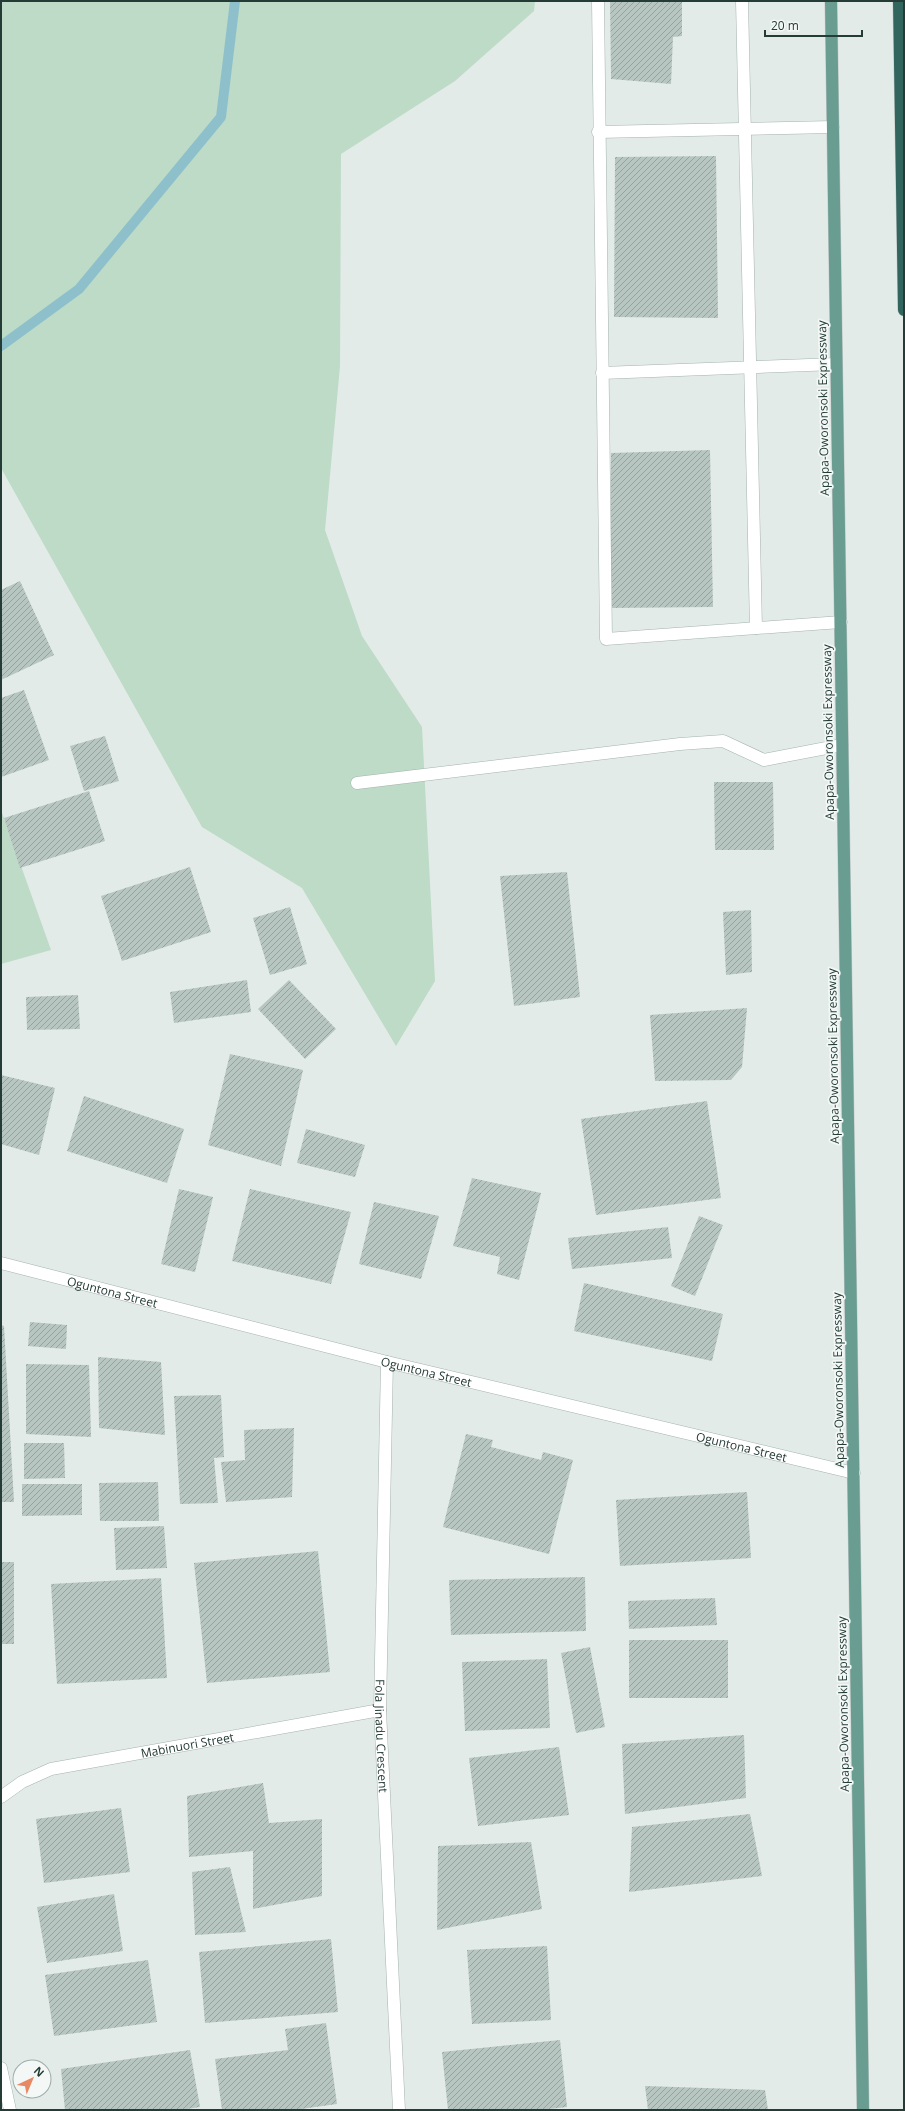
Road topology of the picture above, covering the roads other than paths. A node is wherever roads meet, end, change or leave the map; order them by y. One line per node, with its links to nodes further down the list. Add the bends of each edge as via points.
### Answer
1 (598, 1): 7 (street)
2 (742, 1): 6 (street)
3 (831, 1): 5 (main road, Apapa-Oworonsoki Expressway)
4 (899, 1): 8 (highway)
5 (833, 127): 6 (street); 9 (main road, Apapa-Oworonsoki Expressway)
6 (745, 129): 7 (street); 10 (street)
7 (598, 132): 11 (street)
8 (904, 310)
9 (836, 364): 10 (street); 12 (main road, Apapa-Oworonsoki Expressway)
10 (750, 367): 11 (street); 13 (street)
11 (602, 373): 13 (street, via 606,639)
12 (840, 622): 13 (street); 14 (main road, Apapa-Oworonsoki Expressway)
13 (756, 628)
14 (842, 745): 15 (street, via 764,760 723,741 680,744); 18 (main road, Apapa-Oworonsoki Expressway)
15 (357, 783)
16 (1, 1263): 17 (street, Oguntona Street)
17 (387, 1362): 18 (street, Oguntona Street); 19 (street, Fola Jinadu Crescent)
18 (854, 1473): 24 (main road, Apapa-Oworonsoki Expressway)
19 (380, 1710): 20 (street, Mabinuori Street, via 51,1769 22,1782); 23 (street, Fola Jinadu Crescent)
20 (1, 1797)
21 (1, 2068): 22 (street)
22 (10, 2110)
23 (399, 2110)
24 (863, 2110)

